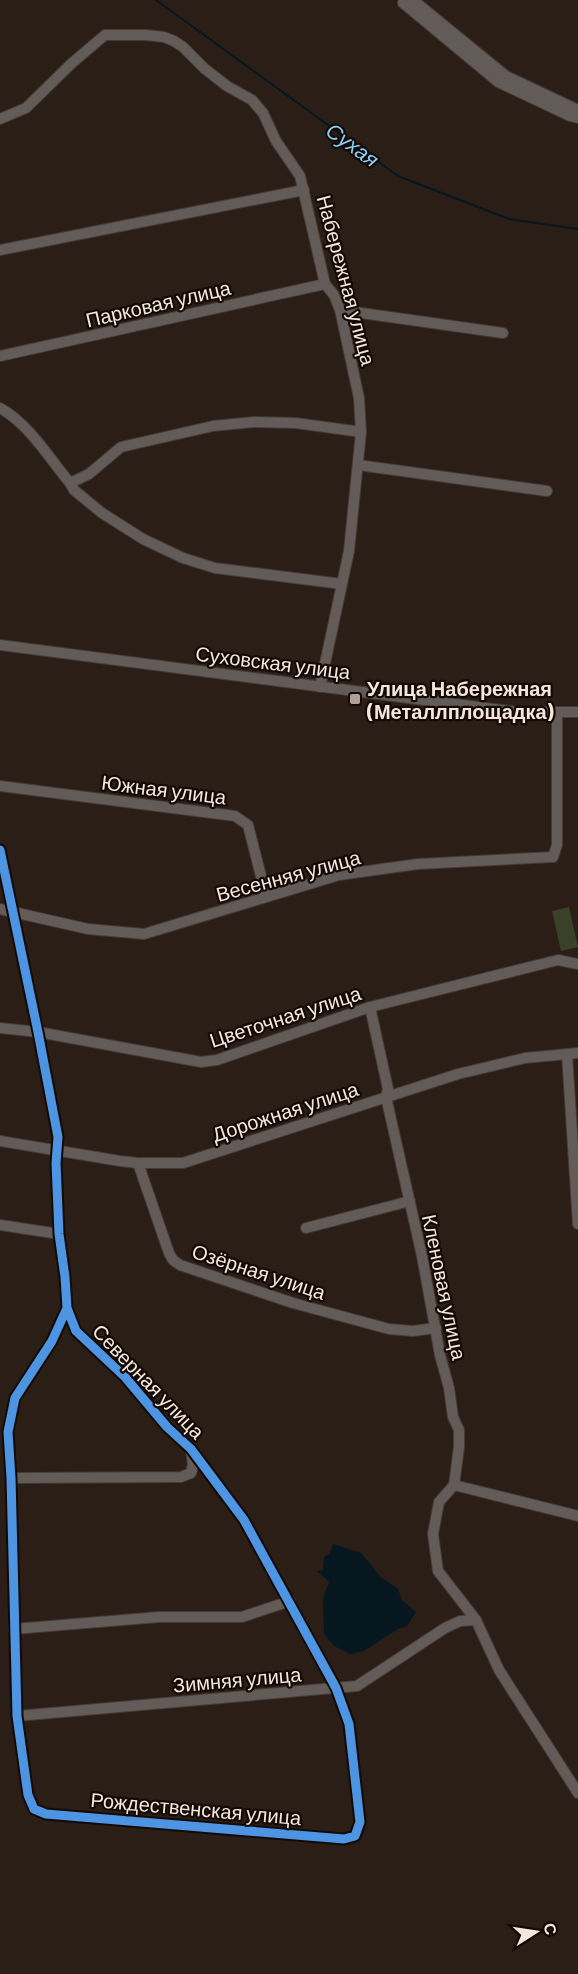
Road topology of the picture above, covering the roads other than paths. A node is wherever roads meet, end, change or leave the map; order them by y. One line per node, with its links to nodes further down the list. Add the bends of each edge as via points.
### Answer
1 (408, 1): 2 (street, via 506,76); 3 (street, via 498,82)
2 (578, 110)
3 (578, 118)
4 (0, 119): 5 (street, Набережная улица, via 26,108 105,35 164,37 227,86 252,100 300,176)
5 (304, 190): 6 (street); 7 (street, Набережная улица)
6 (0, 250)
7 (325, 284): 8 (street, Набережная улица); 10 (street, Парковая улица)
8 (339, 310): 9 (street); 12 (street, Набережная улица, via 359,398)
9 (503, 333)
10 (0, 356)
11 (0, 408): 14 (street, via 31,434)
12 (361, 432): 13 (street, Набережная улица); 14 (street, via 296,423 213,426 121,447 89,474)
13 (358, 465): 15 (street); 16 (street, Набережная улица)
14 (70, 483): 16 (street, via 102,513 183,558 215,567)
15 (547, 491)
16 (342, 584): 18 (street, Набережная улица)
17 (0, 645): 18 (street, Суховская улица)
18 (320, 687): 19 (street, Суховская улица, via 517,712)
19 (557, 712): 20 (street, Суховская улица); 23 (street, Весенняя улица, via 557,846 553,857 407,866 339,875)
20 (578, 712)
21 (0, 786): 23 (street, Южная улица, via 235,816 248,825)
22 (0, 850): 25 (street, Северная улица)
23 (266, 896): 25 (street, Весенняя улица, via 144,934 88,929)
24 (0, 909): 25 (street, Весенняя улица)
25 (13, 911): 29 (street, Северная улица)
26 (578, 964): 27 (street, Цветочная улица, via 558,960)
27 (370, 1007): 29 (street, Цветочная улица, via 217,1060 201,1062); 31 (street, Кленовая улица, via 388,1089)
28 (0, 1028): 29 (street, Цветочная улица)
29 (38, 1032): 33 (street, Северная улица, via 58,1137)
30 (572, 1053): 31 (street, Дорожная улица, via 525,1058); 36 (street)
31 (386, 1097): 34 (street, Дорожная улица, via 183,1163); 35 (street, Кленовая улица)
32 (0, 1141): 33 (street, Дорожная улица)
33 (57, 1150): 34 (street, Дорожная улица); 39 (street, Северная улица)
34 (138, 1163): 41 (street, Озёрная улица, via 169,1253 180,1265 293,1303 389,1329)
35 (410, 1201): 38 (street); 41 (street, Кленовая улица)
36 (578, 1224)
37 (0, 1226): 39 (street)
38 (306, 1228)
39 (59, 1234): 40 (street, Северная улица)
40 (68, 1308): 42 (street, Северная улица, via 76,1332 125,1377); 43 (street, via 15,1398 8,1432)
41 (436, 1328): 44 (street, Кленовая улица, via 459,1430)
42 (191, 1449): 43 (street, via 194,1466 191,1473 181,1477); 46 (street, Северная улица, via 244,1520)
43 (11, 1478): 48 (street)
44 (454, 1485): 45 (street); 47 (street, Кленовая улица, via 440,1502 433,1534 438,1571)
45 (578, 1516)
46 (290, 1601): 48 (street, via 242,1617 159,1617); 49 (street, Северная улица)
47 (477, 1620): 49 (street, Зимняя улица, via 460,1621 445,1628 357,1686); 51 (street, Кленовая улица, via 499,1670)
48 (14, 1629): 50 (street)
49 (336, 1688): 50 (street, Зимняя улица); 52 (street, Северная улица, via 349,1724 360,1822)
50 (17, 1716): 52 (street, Рождественская улица, via 28,1795 34,1809 46,1814 344,1839)
51 (578, 1793)
52 (355, 1836)

